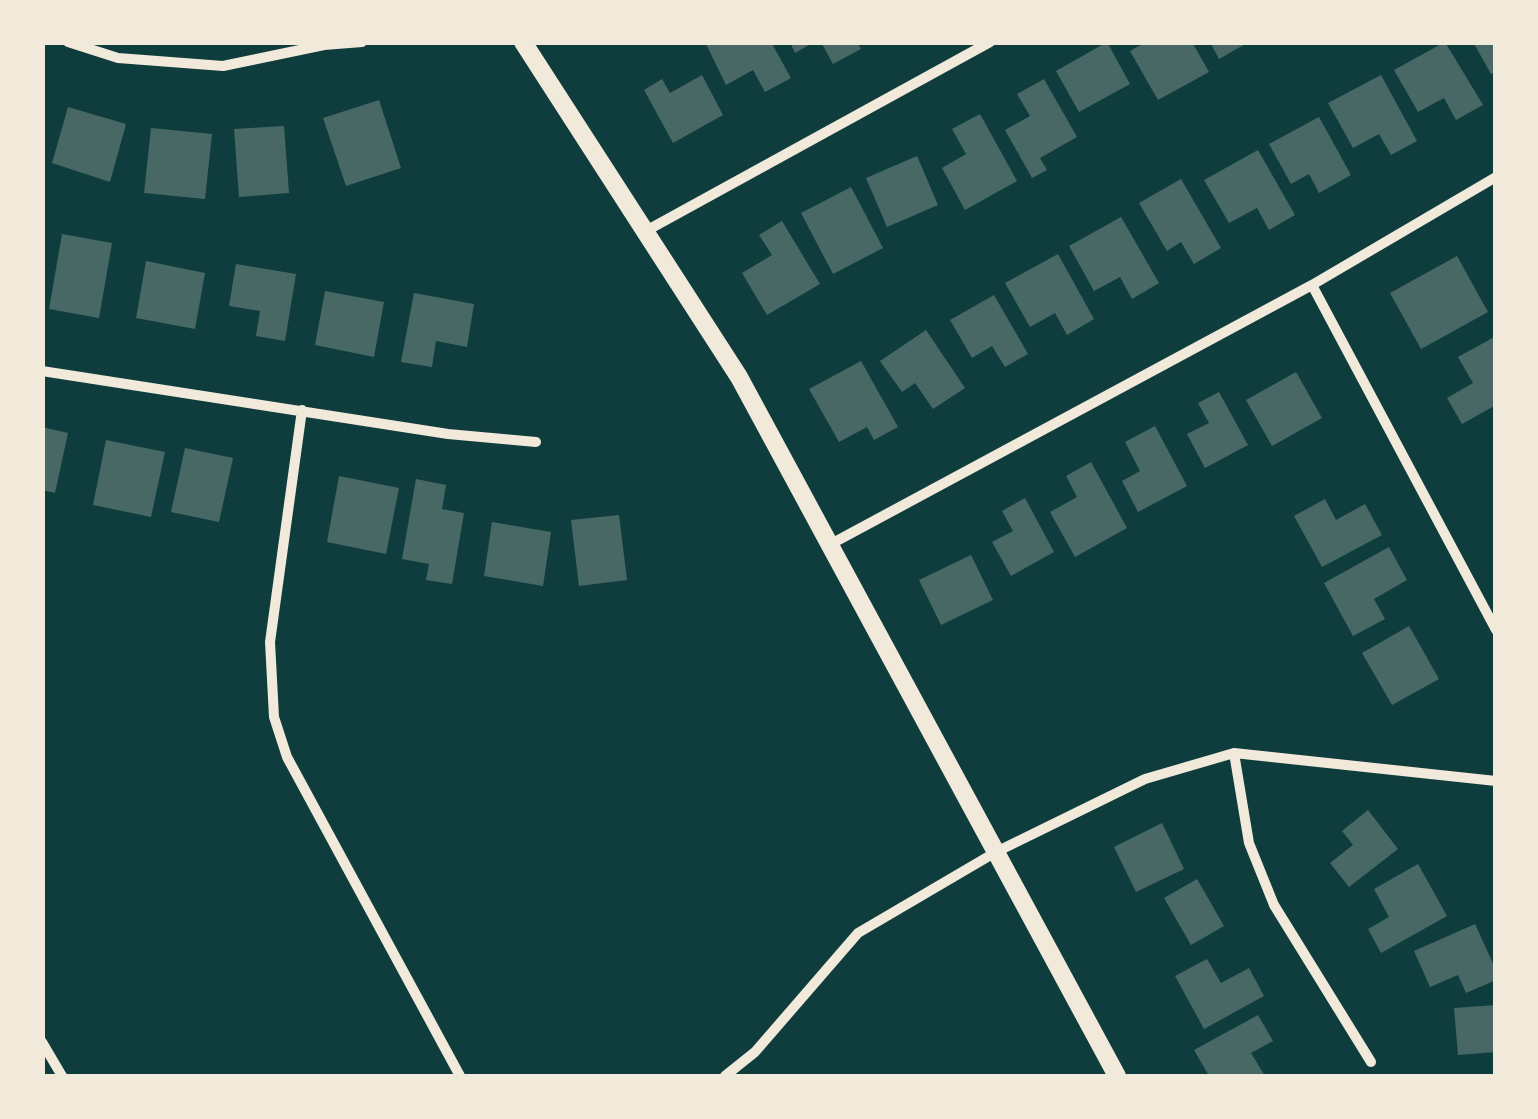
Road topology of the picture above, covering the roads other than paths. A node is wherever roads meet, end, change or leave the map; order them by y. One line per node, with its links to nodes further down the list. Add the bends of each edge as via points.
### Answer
1 (68, 42): 5 (street, via 118,58 224,66)
2 (362, 42): 5 (street)
3 (524, 42): 7 (main road)
4 (990, 42): 7 (street)
5 (325, 44)
6 (1496, 177): 8 (street)
7 (644, 232): 12 (main road, via 739,377)
8 (1312, 285): 12 (street); 13 (street)
9 (42, 371): 10 (street)
10 (302, 410): 11 (street); 20 (street, via 270,642 274,717 287,757)
11 (536, 442)
12 (831, 544): 16 (main road)
13 (1496, 630)
14 (1234, 753): 15 (street); 16 (street, via 1146,779); 18 (street, via 1250,842 1274,906)
15 (1496, 781)
16 (996, 852): 21 (street, via 858,934 755,1052); 22 (main road)
17 (42, 1042): 19 (street)
18 (1371, 1062)
19 (62, 1076)
20 (460, 1076)
21 (724, 1076)
22 (1117, 1076)

